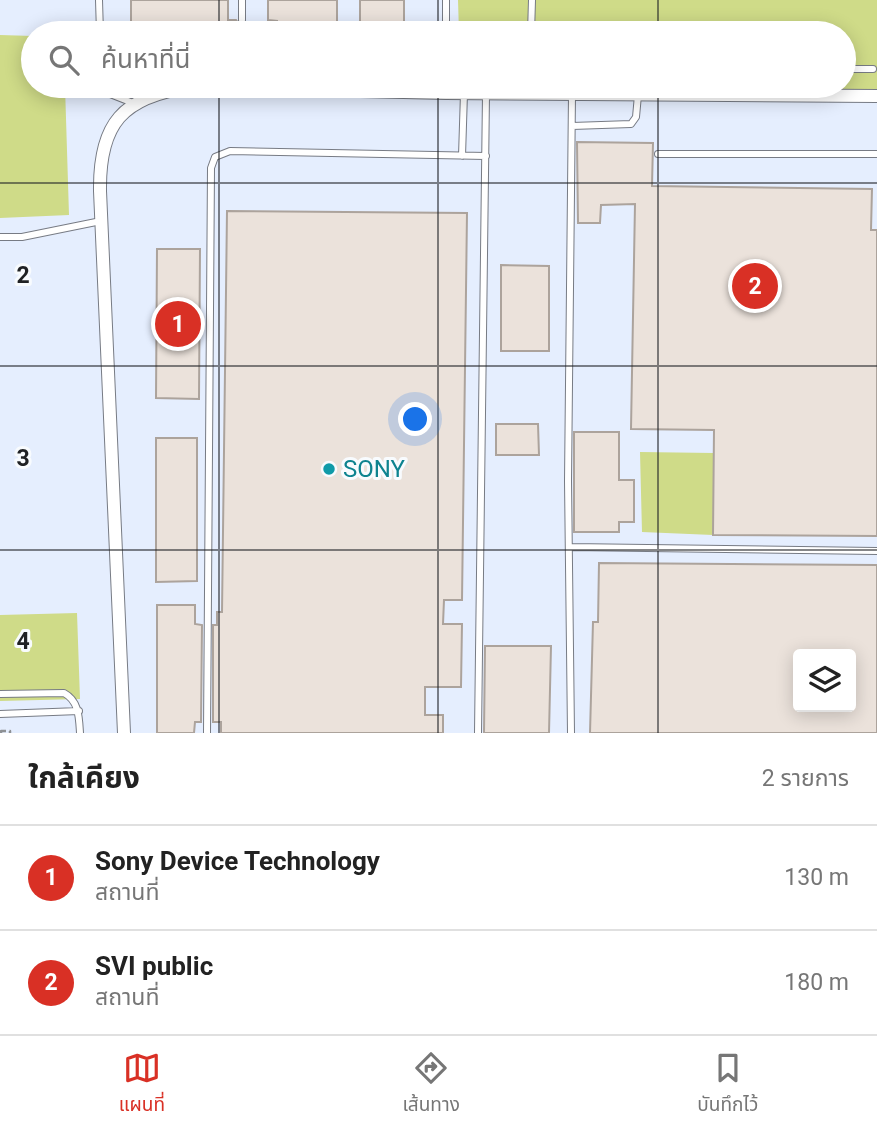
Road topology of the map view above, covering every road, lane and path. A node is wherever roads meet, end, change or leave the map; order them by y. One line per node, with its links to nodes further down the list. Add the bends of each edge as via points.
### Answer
1 (99, 0): 6 (lane)
2 (242, 0): 5 (lane)
3 (446, 0): 7 (lane)
4 (532, 0): 8 (lane)
5 (242, 20)
6 (100, 21)
7 (446, 21)
8 (531, 21)
9 (856, 69): 10 (lane)
10 (873, 69)
11 (856, 96): 12 (street)
12 (877, 96)
13 (120, 98): 19 (lane)
14 (148, 98): 19 (street)
15 (464, 98): 23 (lane)
16 (486, 98): 24 (lane)
17 (572, 98): 20 (lane)
18 (638, 98): 20 (lane, via 631,124)
19 (134, 104): 25 (street, via 121,115 104,146)
20 (572, 126): 27 (lane)
21 (658, 154): 22 (lane)
22 (877, 154)
23 (462, 156): 24 (lane); 36 (lane, via 230,151 215,157 211,168)
24 (485, 156): 37 (lane)
25 (101, 221): 26 (lane); 35 (street)
26 (0, 237)
27 (570, 547): 28 (lane); 38 (lane)
28 (877, 551)
29 (0, 694): 30 (lane, via 64,693)
30 (79, 711): 31 (lane); 34 (lane)
31 (0, 714)
32 (1, 733): 33 (path)
33 (10, 733)
34 (80, 733)
35 (124, 733)
36 (207, 733)
37 (478, 733)
38 (571, 733)

